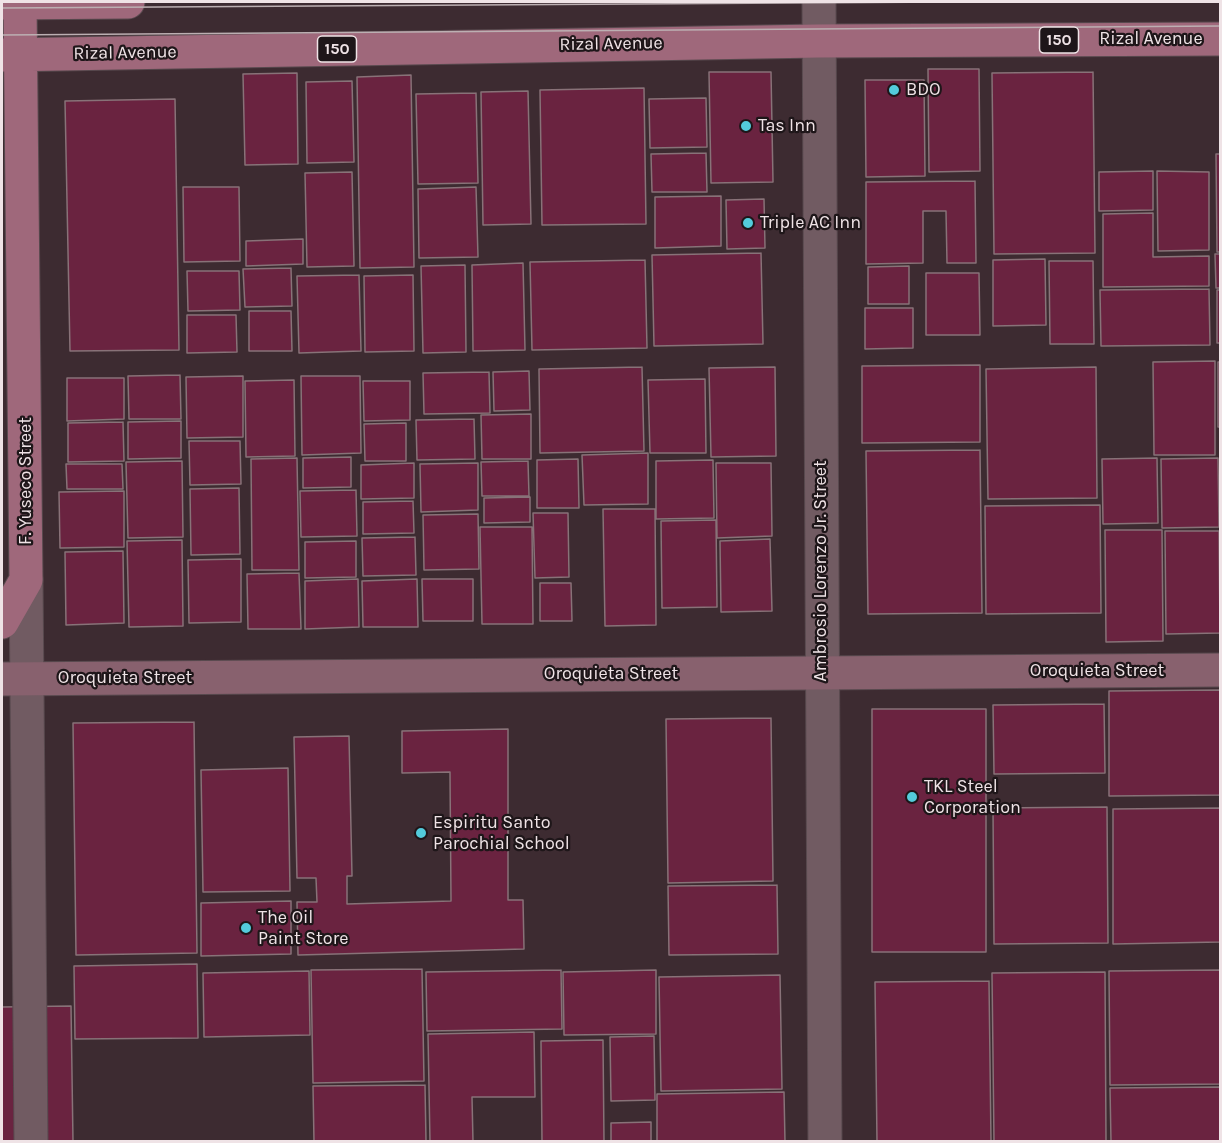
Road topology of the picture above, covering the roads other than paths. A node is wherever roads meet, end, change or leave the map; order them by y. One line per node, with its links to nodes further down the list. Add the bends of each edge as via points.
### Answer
1 (128, 2): 3 (main road)
2 (819, 2): 5 (street, Ambrosio Lorenzo Jr. Street)
3 (14, 3): 6 (main road, F. Yuseco Street)
4 (1221, 39): 5 (main road, Rizal Avenue / 150)
5 (818, 41): 6 (main road, Rizal Avenue / 150); 10 (street, Ambrosio Lorenzo Jr. Street)
6 (10, 55): 7 (main road, F. Yuseco Street, via 25,360)
7 (26, 580): 8 (main road); 11 (street, F. Yuseco Street)
8 (2, 622)
9 (1221, 670): 10 (street, Oroquieta Street)
10 (822, 673): 11 (street, Oroquieta Street); 13 (street, Ambrosio Lorenzo Jr. Street)
11 (14, 679): 12 (street, F. Yuseco Street, via 29,960)
12 (31, 1142)
13 (825, 1142)

